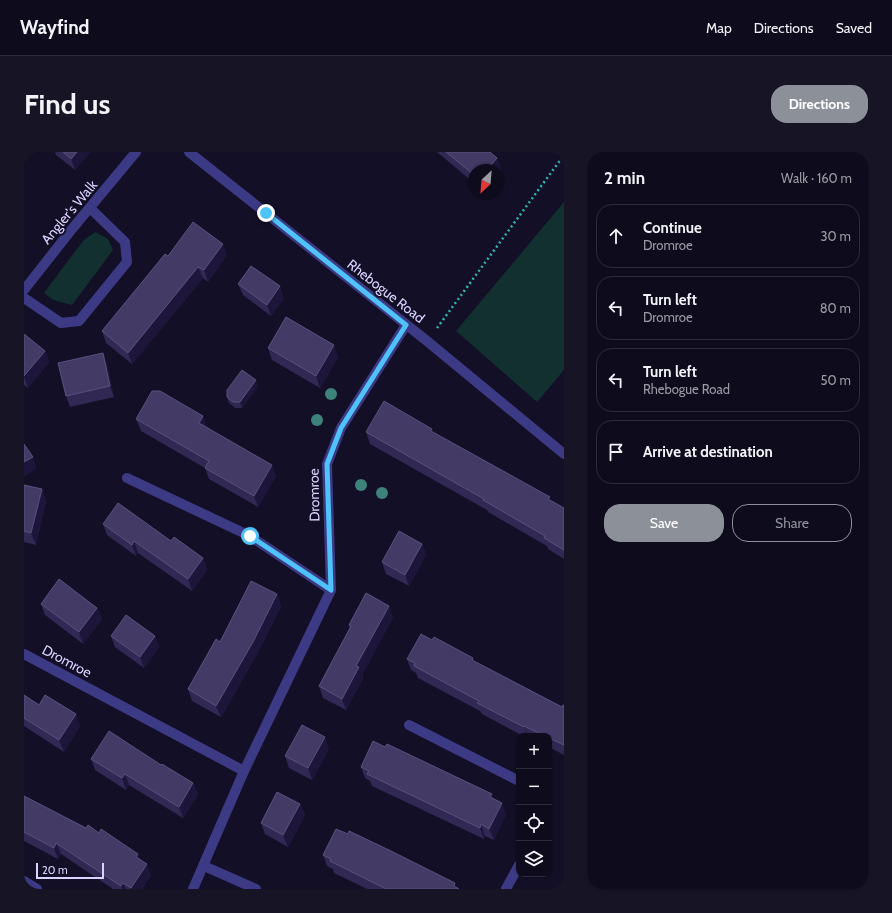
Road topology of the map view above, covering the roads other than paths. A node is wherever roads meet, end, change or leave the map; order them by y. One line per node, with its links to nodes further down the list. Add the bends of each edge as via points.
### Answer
1 (136, 152): 3 (street, Angler's Walk)
2 (189, 152): 6 (street, Rhebogue Road)
3 (90, 208): 4 (street, Angler's Walk); 5 (street, via 125,242 126,262 79,321 61,323)
4 (24, 290)
5 (24, 298)
6 (406, 325): 7 (street, Rhebogue Road); 9 (street, Dromroe, via 341,428 327,464)
7 (564, 454)
8 (127, 478): 9 (street, via 250,536)
9 (331, 590): 12 (street, Dromroe)
10 (24, 654): 12 (street, Dromroe)
11 (409, 725): 13 (street)
12 (244, 771): 14 (street, Dromroe)
13 (516, 779)
14 (204, 866): 18 (street, Dromroe); 19 (street)
15 (516, 871): 20 (street)
16 (24, 881): 17 (street)
17 (37, 889)
18 (193, 889)
19 (256, 889)
20 (506, 889)

